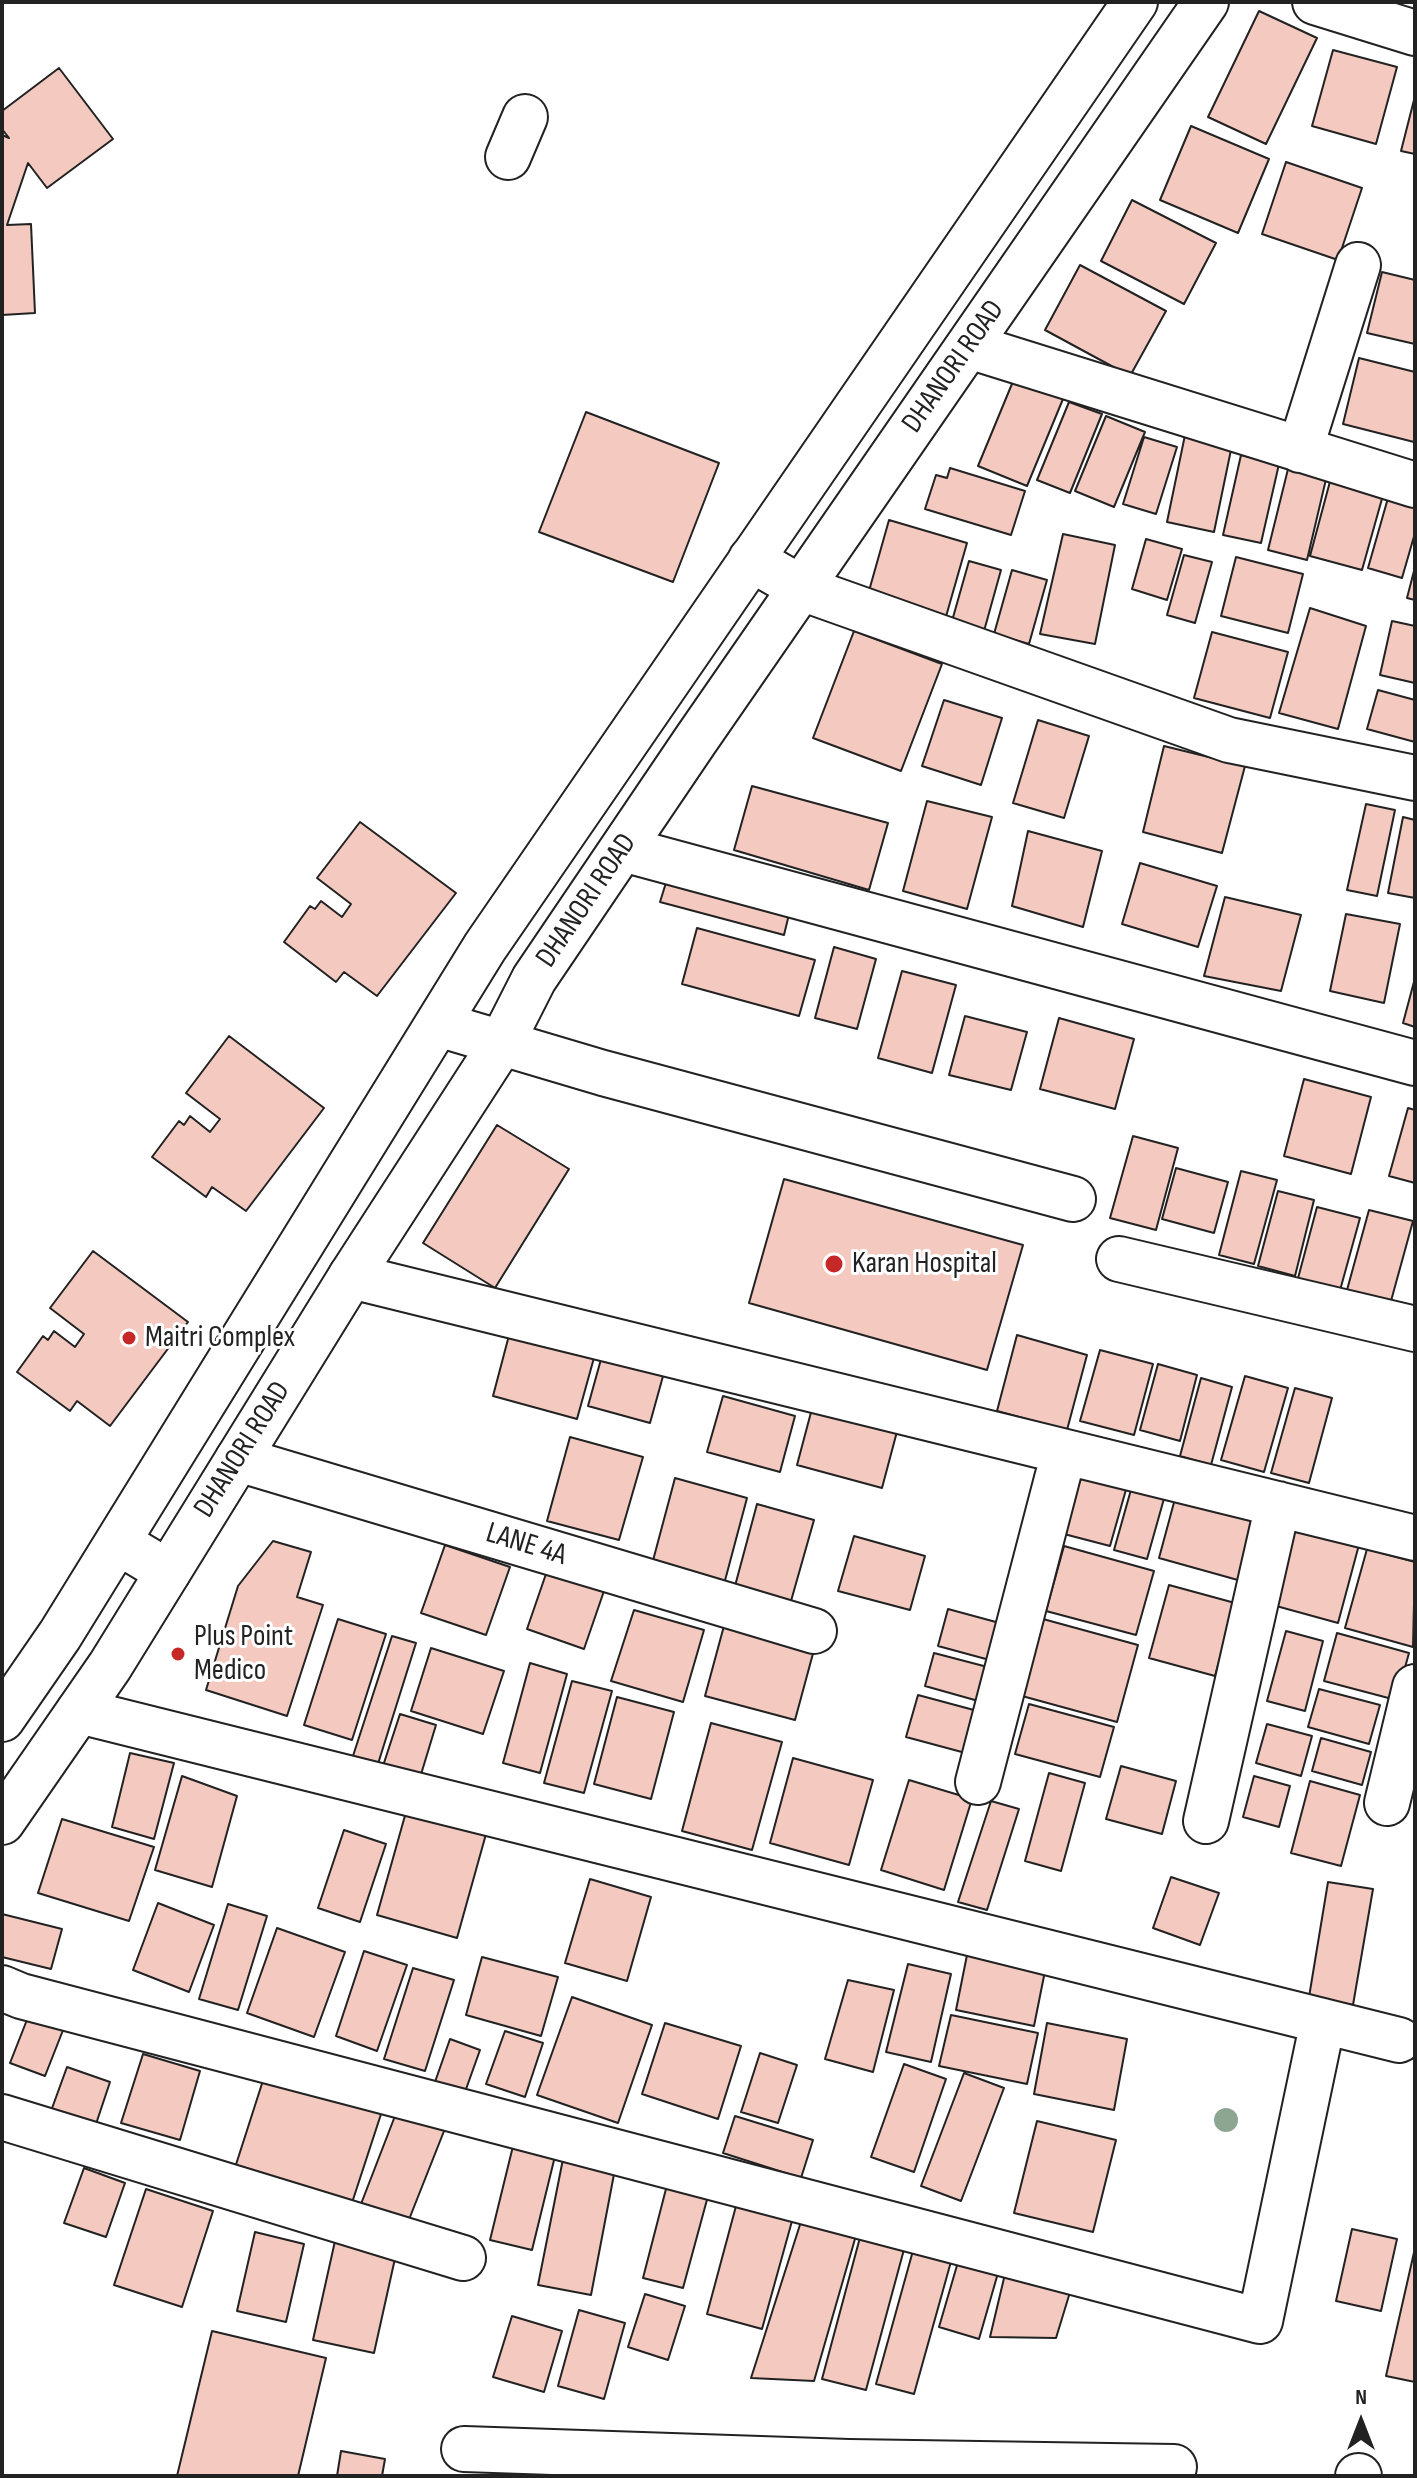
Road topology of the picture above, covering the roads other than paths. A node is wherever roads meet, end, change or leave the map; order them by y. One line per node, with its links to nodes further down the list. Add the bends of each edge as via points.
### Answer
1 (1135, 2): 11 (street, DHANORI ROAD)
2 (1206, 2): 8 (street, DHANORI ROAD)
3 (1315, 2): 4 (street)
4 (1415, 33)
5 (525, 117): 6 (street)
6 (508, 157)
7 (1358, 265): 9 (street)
8 (969, 346): 9 (street); 12 (street, DHANORI ROAD)
9 (1300, 450): 10 (street)
10 (1415, 485)
11 (751, 559): 12 (street); 15 (street, DHANORI ROAD, via 485,947)
12 (801, 588): 13 (street, via 1229,740); 14 (street, DHANORI ROAD)
13 (1415, 778)
14 (623, 849): 16 (street, DHANORI ROAD, via 534,979); 17 (street)
15 (438, 1024): 16 (street); 26 (street, DHANORI ROAD)
16 (501, 1044): 18 (street); 20 (street, DHANORI ROAD)
17 (1415, 1063)
18 (1073, 1199)
19 (1119, 1259): 21 (street)
20 (351, 1276): 22 (street); 23 (street, DHANORI ROAD)
21 (1415, 1329)
22 (1064, 1452): 24 (street); 32 (street)
23 (238, 1459): 27 (street, DHANORI ROAD); 28 (street, LANE 4A)
24 (1278, 1504): 25 (street); 35 (street)
25 (1415, 1538)
26 (118, 1542): 27 (street); 31 (street, DHANORI ROAD)
27 (168, 1572): 30 (street, DHANORI ROAD)
28 (814, 1631)
29 (1415, 1687): 33 (street)
30 (79, 1711): 34 (street, DHANORI ROAD); 37 (street)
31 (2, 1719)
32 (978, 1782)
33 (1387, 1803)
34 (6, 1806)
35 (1206, 1821)
36 (2, 1988): 37 (street, via 1260,2321)
37 (1323, 2021): 38 (street)
38 (1399, 2040)
39 (2, 2117): 40 (street)
40 (463, 2258)
41 (464, 2449): 43 (street)
42 (1174, 2467): 43 (street)
43 (848, 2469)

